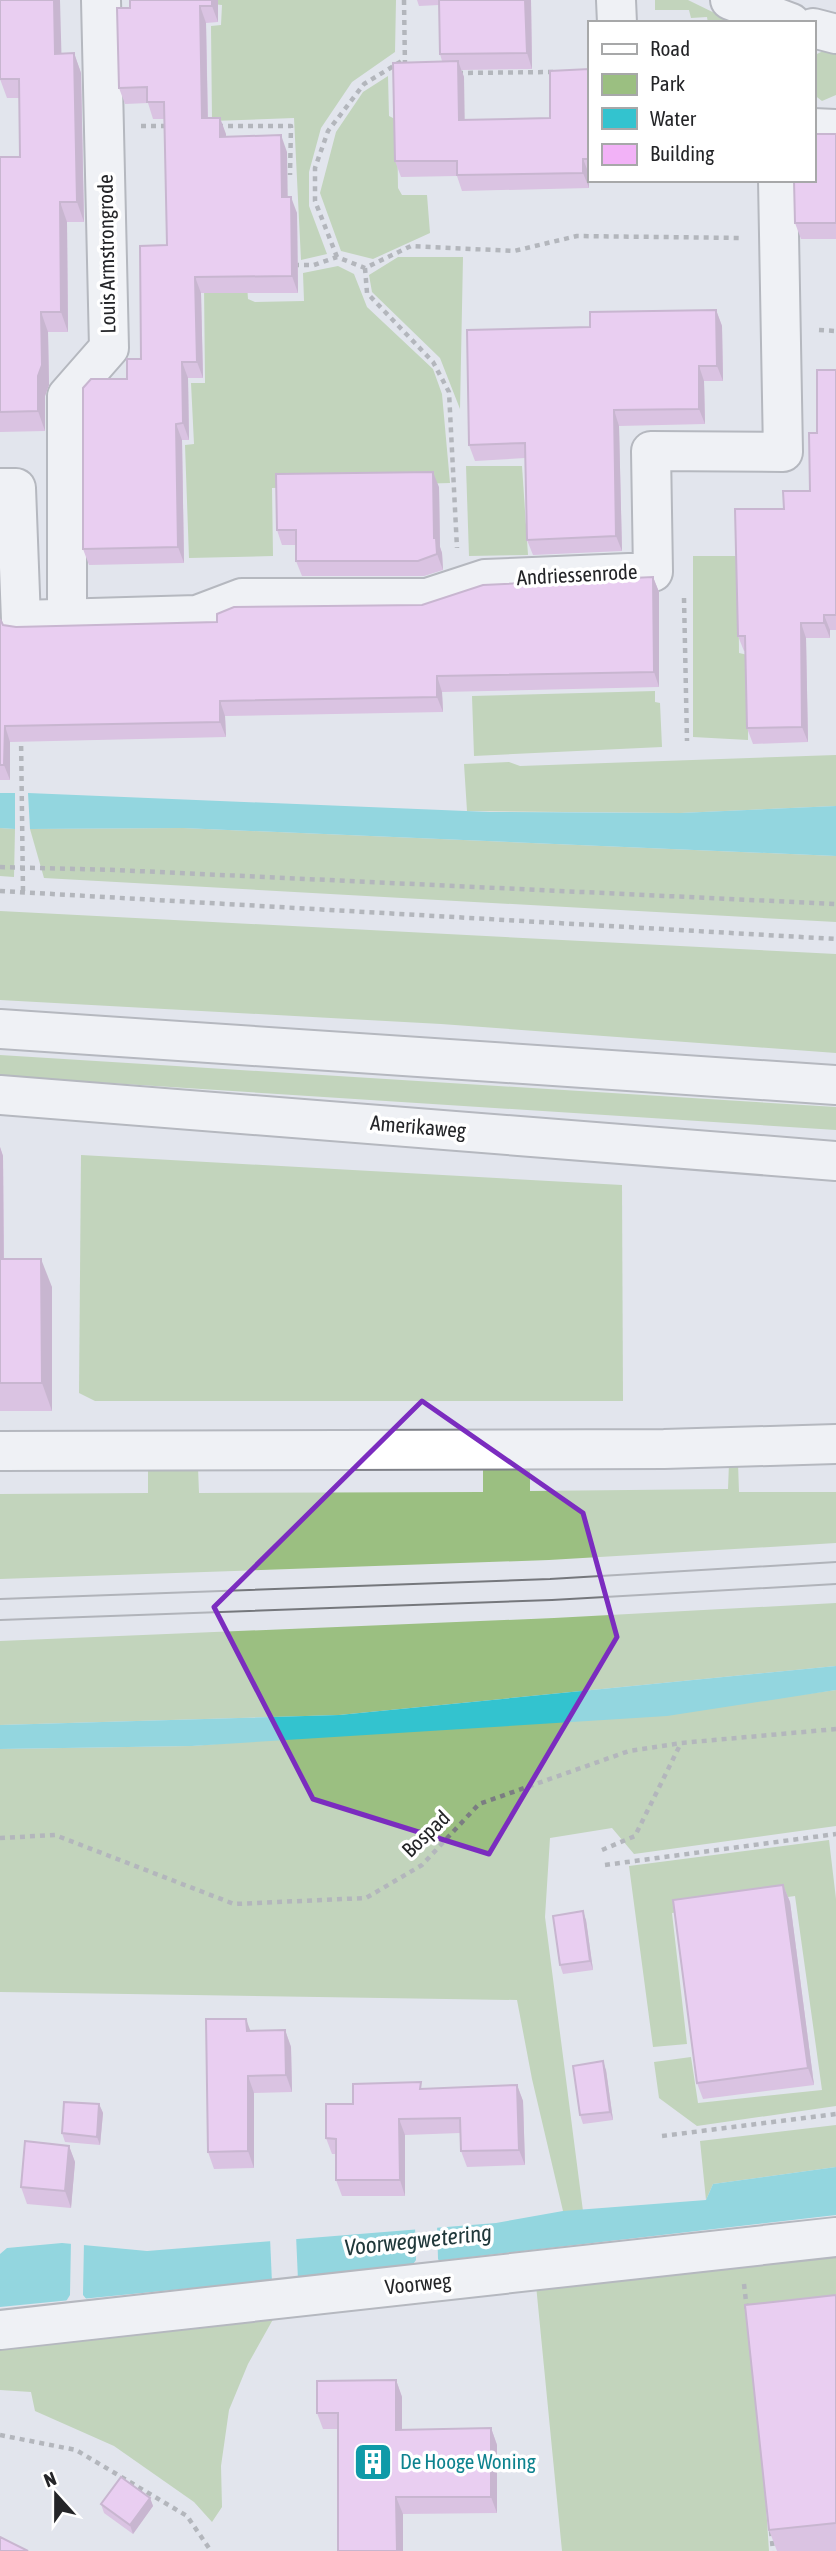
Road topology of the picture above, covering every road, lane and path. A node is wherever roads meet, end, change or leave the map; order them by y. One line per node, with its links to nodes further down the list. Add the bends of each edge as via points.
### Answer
1 (102, 0): 13 (street, Louis Armstrongrode)
2 (404, 0): 9 (path)
3 (616, 0): 6 (street)
4 (730, 0): 5 (street)
5 (791, 19)
6 (617, 21)
7 (815, 27): 8 (street)
8 (836, 34)
9 (405, 59): 12 (path); 21 (path, via 364,84 328,131 315,168 315,201)
10 (446, 72): 11 (path)
11 (568, 72)
12 (406, 73)
13 (104, 126): 14 (path); 27 (street, Louis Armstrongrode, via 110,348 66,396)
14 (184, 126)
15 (211, 126): 18 (path, via 291,126)
16 (815, 128): 17 (street)
17 (836, 129)
18 (290, 175)
19 (779, 182): 20 (street, Andriessenrode)
20 (780, 239): 23 (path, via 577,236 514,251 411,246); 25 (street, Andriessenrode, via 783,452 651,451)
21 (337, 257): 22 (path, via 314,265); 23 (path)
22 (289, 265)
23 (365, 268): 26 (path, via 367,293 433,362 449,392)
24 (0, 488): 27 (street, Andriessenrode, via 16,488 20,620)
25 (653, 572): 26 (street, Andriessenrode, via 485,579); 29 (path, via 683,592)
26 (459, 588): 27 (street, Andriessenrode, via 426,598 242,598 197,615)
27 (67, 618)
28 (21, 723): 31 (path)
29 (687, 741)
30 (0, 867): 31 (path)
31 (24, 869): 33 (path); 34 (path, via 130,870)
32 (0, 891): 33 (path)
33 (23, 892): 35 (path)
34 (836, 904)
35 (836, 939)
36 (0, 1029): 37 (street)
37 (836, 1085)
38 (0, 1095): 39 (street, Amerikaweg)
39 (836, 1161)
40 (836, 1444): 41 (street, via 664,1449)
41 (0, 1451)
42 (836, 1729): 43 (path, Bospad)
43 (681, 1743): 45 (path, Bospad, via 629,1751 479,1804 422,1865 366,1898 234,1904 55,1835); 46 (path, via 635,1836)
44 (836, 1834): 47 (path)
45 (0, 1838)
46 (602, 1850)
47 (604, 1865)
48 (836, 2114): 49 (path)
49 (662, 2136)
50 (836, 2237): 51 (street, Voorweg)
51 (0, 2330)
52 (0, 2435): 54 (path, via 76,2450 187,2516)
53 (770, 2525): 55 (path)
54 (211, 2551)
55 (773, 2551)

